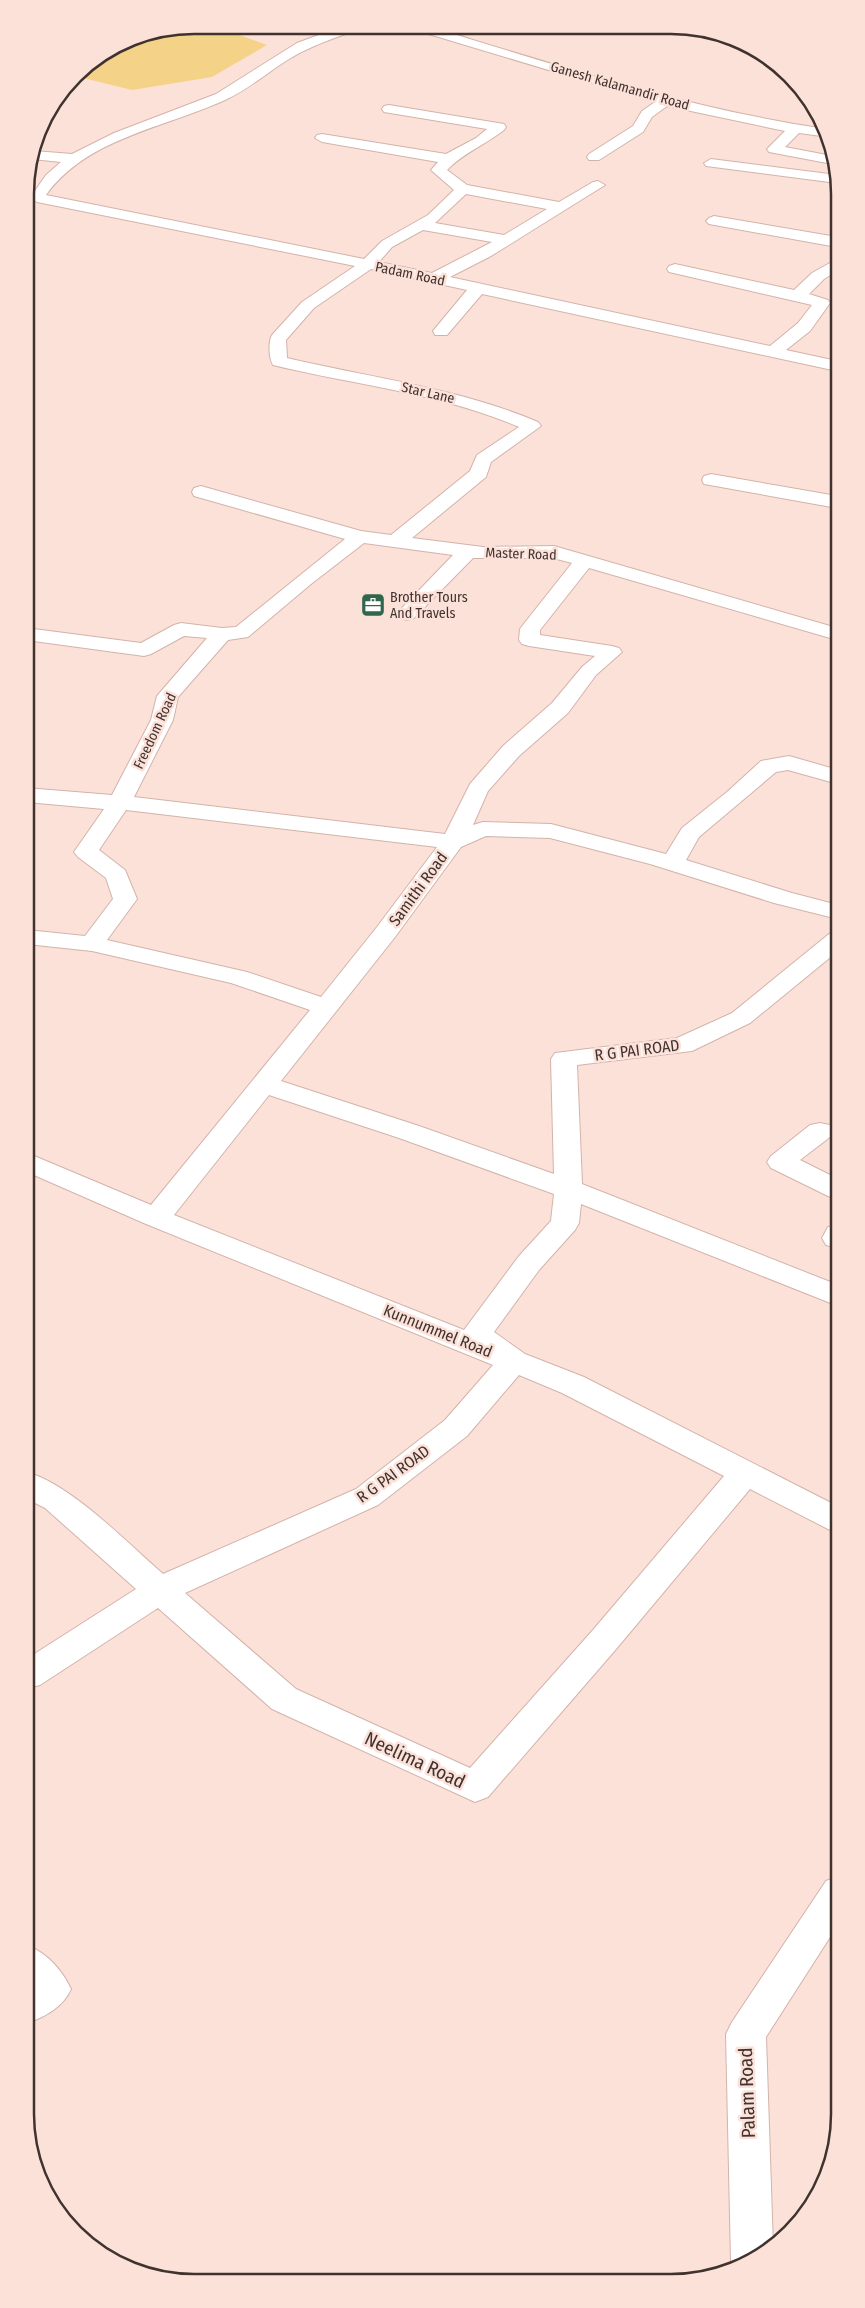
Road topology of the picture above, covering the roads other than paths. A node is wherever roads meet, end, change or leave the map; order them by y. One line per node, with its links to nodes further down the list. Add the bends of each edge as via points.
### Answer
1 (334, 34): 10 (street, Padam Road, via 296,49 223,96 103,142)
2 (443, 34): 3 (street, Ganesh Kalamandir Road)
3 (666, 101): 5 (street, Ganesh Kalamandir Road); 9 (street, via 647,114 638,128)
4 (389, 109): 11 (street, via 500,127)
5 (795, 129): 6 (street, Ganesh Kalamandir Road); 12 (street, via 774,149)
6 (819, 132)
7 (322, 138): 11 (street)
8 (38, 155): 10 (street)
9 (594, 157)
10 (76, 159): 22 (street, Padam Road, via 45,183 38,198)
11 (449, 159): 16 (street, via 438,170)
12 (827, 159)
13 (711, 164): 14 (street)
14 (830, 178)
15 (598, 185): 17 (street)
16 (462, 189): 17 (street); 19 (street, via 433,218)
17 (560, 207): 20 (street)
18 (714, 221): 21 (street)
19 (420, 225): 20 (street); 22 (street, via 386,244)
20 (506, 240): 25 (street)
21 (831, 241)
22 (368, 264): 25 (street, Padam Road); 35 (street, Star Lane, via 308,305 278,339 279,361 436,394 504,413 532,426 483,459 479,473)
23 (831, 268): 27 (street)
24 (675, 269): 27 (street)
25 (433, 279): 26 (street, Padam Road)
26 (478, 288): 28 (street); 29 (street, Padam Road)
27 (798, 296): 29 (street, via 822,304 804,327)
28 (441, 331)
29 (774, 352): 30 (street, Padam Road)
30 (831, 365)
31 (711, 480): 33 (street)
32 (201, 492): 34 (street, Master Road)
33 (831, 501)
34 (360, 537): 35 (street, Master Road); 40 (street, via 241,634)
35 (395, 542): 36 (street, Master Road)
36 (468, 551): 37 (street, Master Road, via 554,552); 38 (street)
37 (584, 561): 39 (street, Master Road); 45 (street, via 530,629 529,640 612,652 589,671 560,708 511,751 478,789)
38 (406, 614)
39 (831, 632)
40 (222, 634): 41 (street, via 181,629 144,650); 44 (street, Freedom Road, via 168,696 162,720)
41 (34, 635)
42 (831, 775): 46 (street, via 789,763 769,766 690,833)
43 (34, 796): 44 (street)
44 (119, 803): 45 (street); 49 (street, Freedom Road, via 86,852 117,875 126,899)
45 (453, 842): 46 (street, Samithi Road, via 483,829 551,831); 51 (street, Samithi Road)
46 (672, 863): 47 (street, Samithi Road)
47 (831, 910)
48 (34, 938): 49 (street)
49 (92, 944): 51 (street, via 238,977)
50 (831, 945): 56 (street, R G PAI ROAD, via 741,1018 683,1045 564,1059)
51 (326, 1007): 52 (street, Samithi Road)
52 (264, 1084): 56 (street); 57 (street, Samithi Road)
53 (820, 1131): 55 (street, via 781,1162)
54 (34, 1165): 57 (street, Kunnummel Road)
55 (831, 1187)
56 (568, 1189): 58 (street); 59 (street, R G PAI ROAD, via 565,1223 529,1263 477,1334)
57 (156, 1218): 59 (street, Kunnummel Road)
58 (831, 1293)
59 (514, 1361): 60 (street, Kunnummel Road, via 573,1385); 63 (street, R G PAI ROAD, via 456,1428 367,1497)
60 (745, 1473): 62 (street, Kunnummel Road); 63 (street, Neelima Road, via 475,1787 284,1700)
61 (34, 1488): 63 (street, Neelima Road, via 56,1500)
62 (831, 1517)
63 (160, 1590): 64 (street, R G PAI ROAD)
64 (34, 1671)
65 (831, 1904): 68 (street, Palam Road, via 746,2034)
66 (34, 1970): 67 (street, via 52,1989)
67 (34, 2002)
68 (752, 2252)

